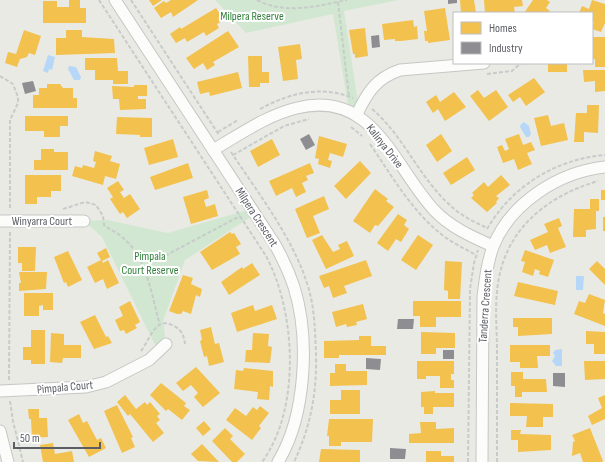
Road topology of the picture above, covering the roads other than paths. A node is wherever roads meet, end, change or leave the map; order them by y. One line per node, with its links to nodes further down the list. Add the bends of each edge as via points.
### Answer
1 (115, 0): 4 (street, Milpera Crescent)
2 (485, 69): 3 (street, via 400,70 390,73 374,85)
3 (357, 114): 4 (street, Kalinya Drive, via 327,105 296,108 274,116); 8 (street, Kalinya Drive, via 381,137 424,199 436,211 457,228)
4 (213, 150): 13 (street, Milpera Crescent, via 282,257 298,302 302,354 299,404 292,433)
5 (605, 167): 8 (street, Tanderra Crescent, via 569,176 541,190 516,212)
6 (0, 221): 7 (street, Winyarra Court)
7 (84, 221)
8 (493, 246): 14 (street, Tanderra Crescent, via 483,297)
9 (166, 344): 10 (street, Pimpala Court, via 149,360 106,382 82,387)
10 (0, 391)
11 (0, 431): 12 (street)
12 (8, 462)
13 (278, 462)
14 (482, 462)

